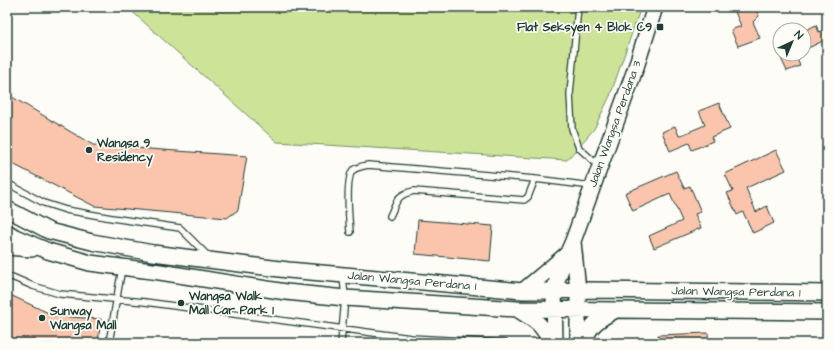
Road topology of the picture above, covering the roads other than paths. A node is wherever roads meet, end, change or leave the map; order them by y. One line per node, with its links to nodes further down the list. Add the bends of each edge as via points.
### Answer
1 (578, 7): 3 (lane, via 570,94 572,129 578,148)
2 (655, 7): 3 (street, Jalan Wangsa Perdana 3)
3 (600, 166): 6 (street, Jalan Wangsa Perdana 3)
4 (535, 179): 6 (lane); 8 (lane, via 528,197 524,200 414,191 403,193); 10 (lane, via 361,166 353,171 348,180)
5 (7, 183): 14 (lane, via 39,200 66,210 180,228)
6 (593, 186): 12 (street, Jalan Wangsa Perdana 3)
7 (7, 209): 14 (street, Jalan Wangsa Perdana 1, via 49,231 92,242)
8 (390, 216)
9 (7, 232): 13 (street, Jalan Wangsa Perdana 1)
10 (350, 232)
11 (7, 247): 13 (street)
12 (570, 248): 18 (street, Jalan Wangsa Perdana 3); 19 (street, Jalan Wangsa Perdana 3); 20 (street)
13 (48, 251): 15 (street, Jalan Wangsa Perdana 1, via 90,263)
14 (213, 261): 16 (street, Jalan Wangsa Perdana 1)
15 (122, 267): 22 (street, Jalan Wangsa Perdana 1, via 286,292); 23 (lane)
16 (343, 276): 20 (street, Jalan Wangsa Perdana 1); 22 (lane)
17 (7, 278): 23 (lane, via 12,277 60,294)
18 (554, 290): 19 (street, Jalan Wangsa Perdana 1); 20 (street, Jalan Wangsa Perdana 1); 25 (street, Jalan Wangsa Perdana 3)
19 (578, 290): 21 (street, Jalan Wangsa Perdana 1); 26 (street, Jalan Wangsa Perdana 3)
20 (523, 291)
21 (827, 293)
22 (345, 298): 24 (street, Jalan Wangsa Perdana 1); 29 (lane)
23 (115, 300): 29 (lane); 30 (lane)
24 (517, 309): 25 (street, Jalan Wangsa Perdana 1); 33 (street, via 546,331)
25 (554, 310): 26 (street, Jalan Wangsa Perdana 1); 34 (street, Jalan Wangsa Perdana 3)
26 (578, 310): 27 (street, Jalan Wangsa Perdana 1); 35 (street, Jalan Wangsa Perdana 3)
27 (615, 311): 28 (street, Jalan Wangsa Perdana 1); 36 (street, via 591,326)
28 (827, 312)
29 (344, 328): 31 (lane); 32 (lane, via 411,338)
30 (109, 343)
31 (341, 343)
32 (505, 343)
33 (550, 343)
34 (555, 343)
35 (578, 343)
36 (584, 343)

